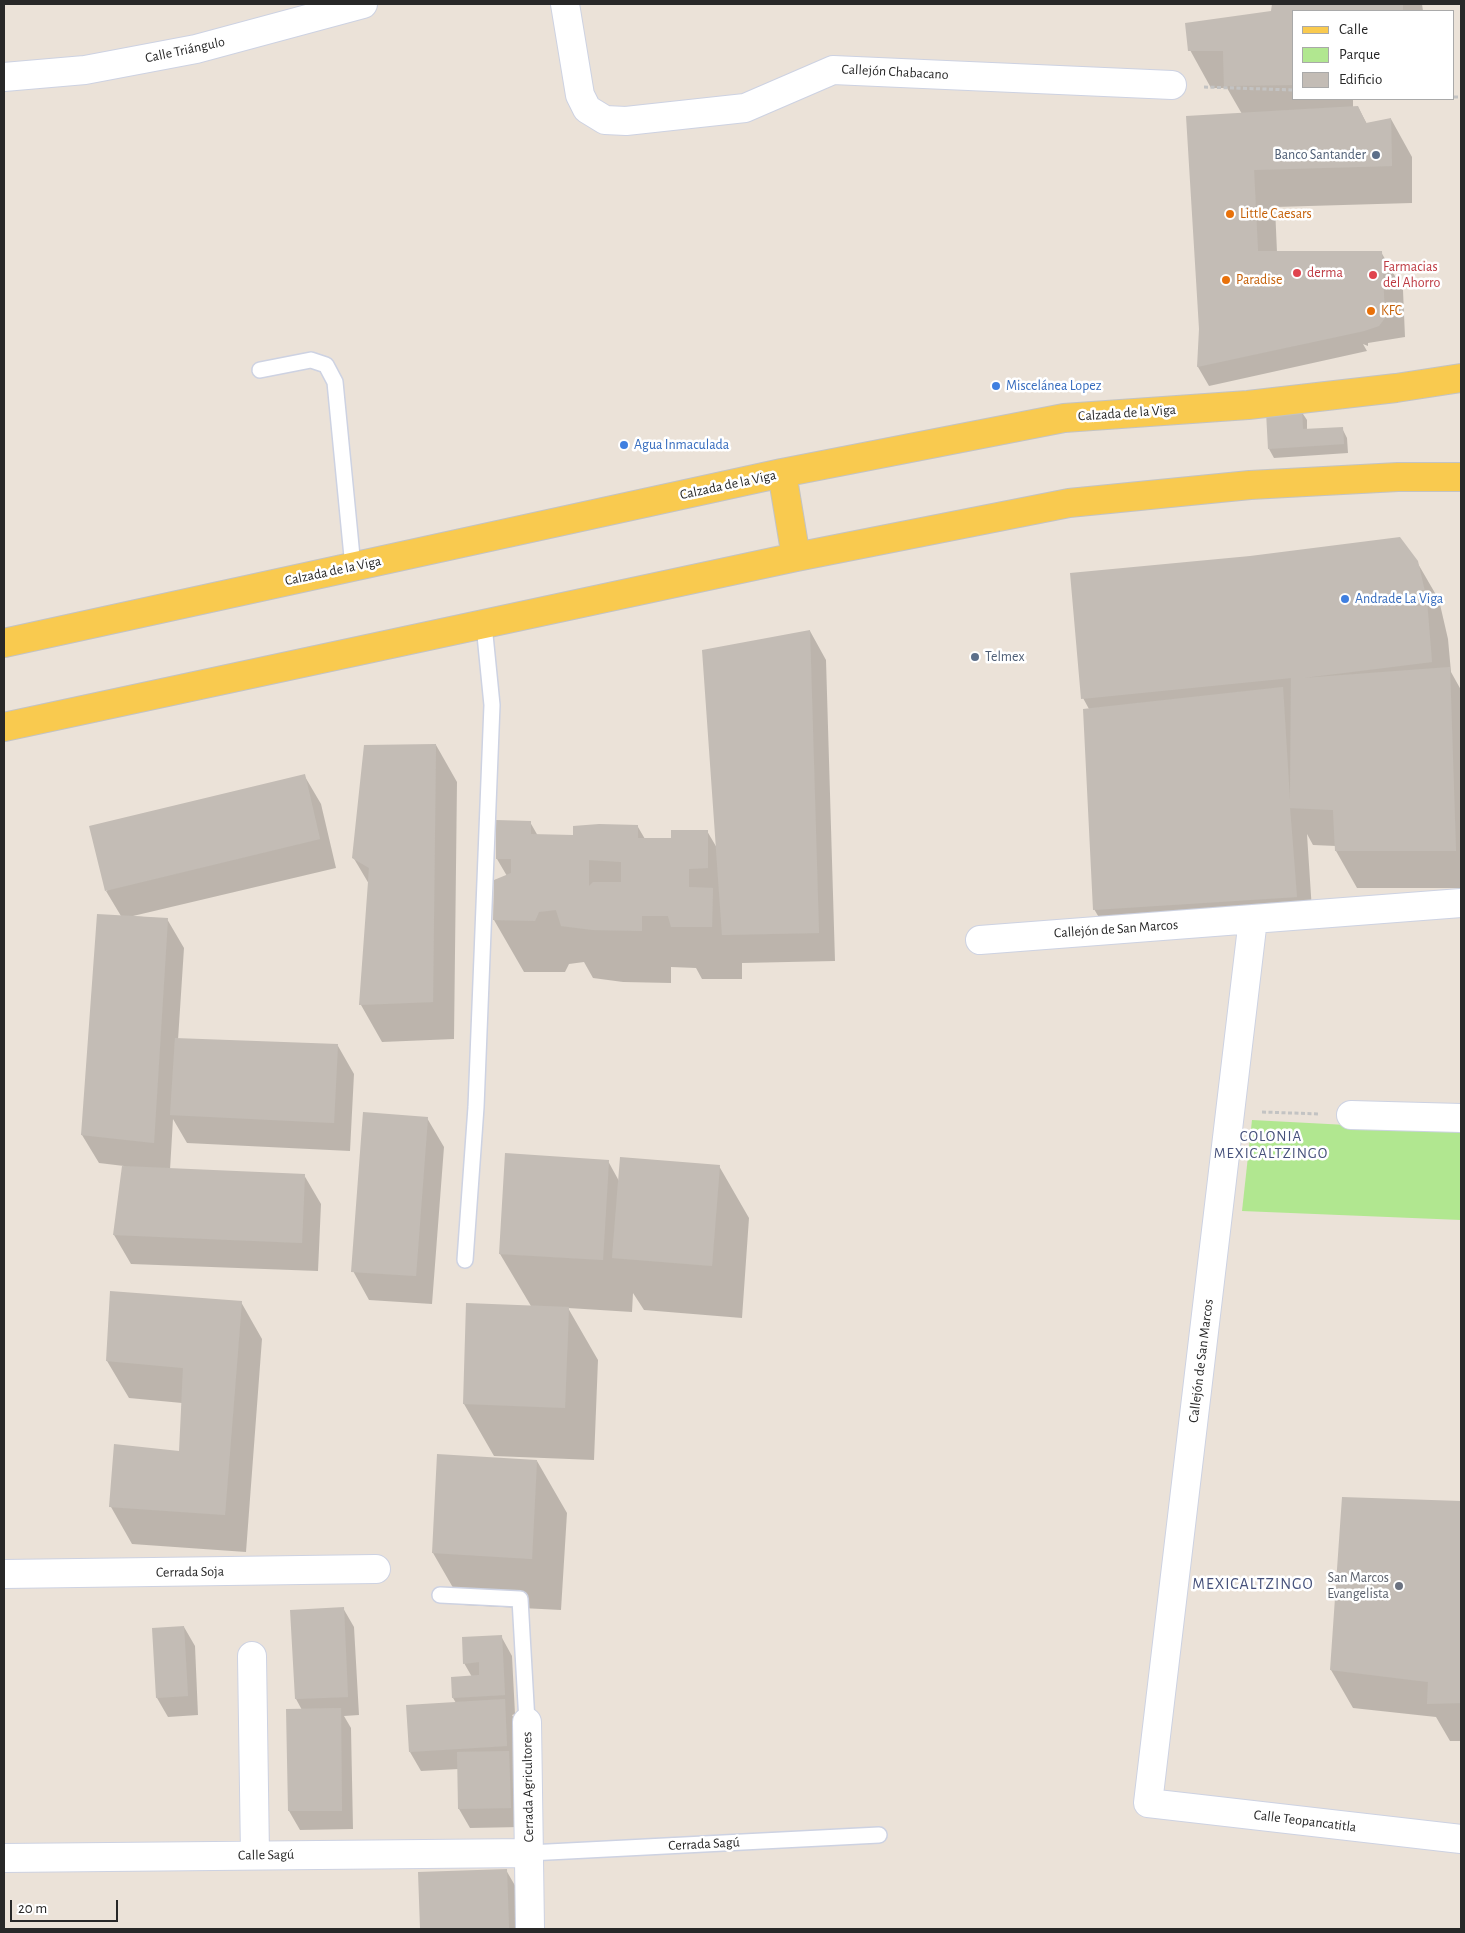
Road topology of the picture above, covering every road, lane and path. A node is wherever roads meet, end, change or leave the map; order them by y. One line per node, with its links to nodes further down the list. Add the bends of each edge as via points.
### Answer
1 (363, 4): 3 (street, Calle Triángulo, via 196,49 85,70)
2 (565, 4): 4 (street, Callejón Chabacano, via 580,95 587,109 605,120 626,121 745,108 833,70)
3 (4, 77)
4 (1172, 86): 5 (path)
5 (1292, 90)
6 (260, 370): 11 (lane, via 311,360 326,365 335,382)
7 (1461, 378): 8 (main road, Calzada de la Viga, via 1248,405 1064,418)
8 (782, 474): 10 (main road); 11 (main road, Calzada de la Viga)
9 (1461, 477): 10 (main road, via 1250,485 1069,503)
10 (796, 557): 12 (main road)
11 (353, 567): 13 (main road, Calzada de la Viga)
12 (484, 626): 14 (main road); 21 (lane, via 492,705 476,1107)
13 (4, 643)
14 (4, 727)
15 (1461, 903): 16 (street, Callejón de San Marcos)
16 (1253, 919): 17 (street, Callejón de San Marcos); 18 (street, Callejón de San Marcos)
17 (980, 940)
18 (1230, 1111): 19 (path); 27 (street, Callejón de San Marcos)
19 (1351, 1116): 20 (street)
20 (1461, 1118)
21 (465, 1260)
22 (376, 1569): 23 (street, Cerrada Soja)
23 (4, 1574)
24 (440, 1594): 26 (lane, via 520,1599)
25 (252, 1656): 31 (street)
26 (527, 1722): 30 (street, Cerrada Agricultores)
27 (1148, 1803): 29 (street, Calle Teopancatitla)
28 (879, 1835): 30 (lane, Cerrada Sagú)
29 (1461, 1839)
30 (529, 1853): 31 (street, Calle Sagú); 33 (street, Cerrada Agricultores)
31 (255, 1855): 32 (street, Calle Sagú)
32 (4, 1858)
33 (530, 1929)

